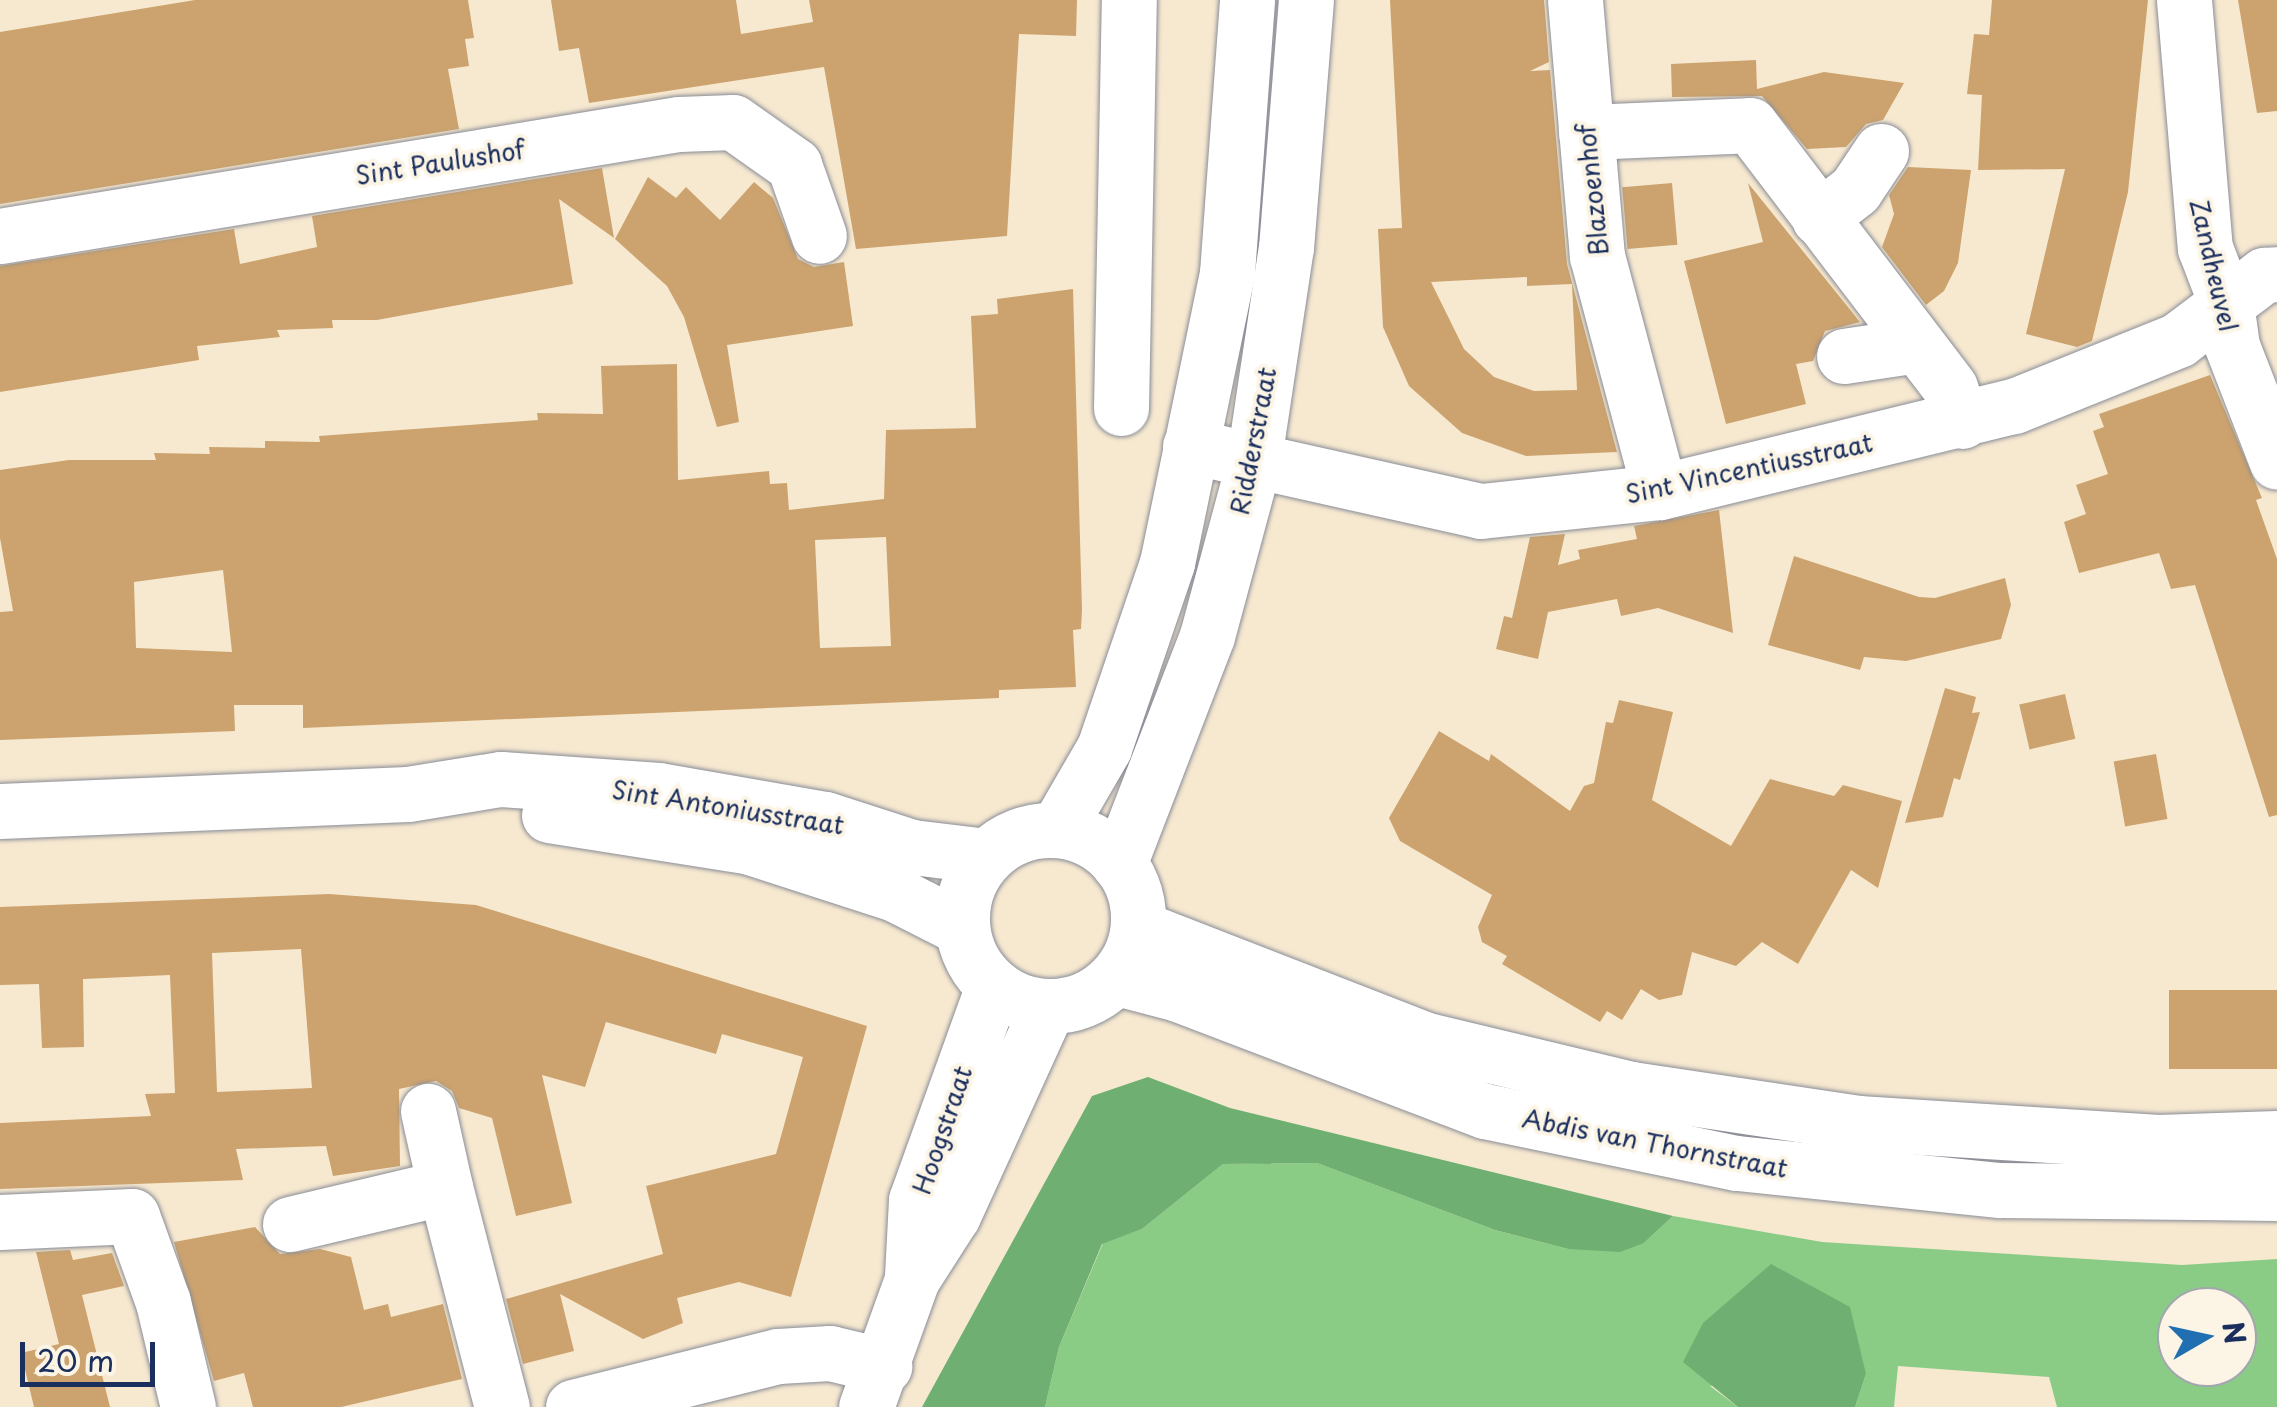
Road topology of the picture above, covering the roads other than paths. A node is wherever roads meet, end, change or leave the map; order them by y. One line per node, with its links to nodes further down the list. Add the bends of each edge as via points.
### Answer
1 (1129, 0): 15 (street)
2 (1247, 0): 17 (street, via 1227,273)
3 (1306, 0): 19 (street, Ridderstraat, via 1286,248)
4 (1575, 0): 6 (street, Blazoenhof)
5 (2184, 0): 12 (street, Zandheuvel, via 2196,185 2205,248)
6 (1586, 132): 8 (street, via 1750,125); 20 (street, Blazoenhof, via 1596,256)
7 (1881, 151): 8 (street, via 1855,190)
8 (1819, 218): 13 (street)
9 (0, 236): 10 (street, Sint Paulushof, via 620,133 734,122 794,165)
10 (819, 236)
11 (2277, 274): 12 (street, Sint Vincentiusstraat, via 2264,275)
12 (2226, 303): 16 (street, Sint Vincentiusstraat, via 2178,340); 18 (street, Zandheuvel, via 2232,346)
13 (1917, 345): 14 (street); 16 (street, via 1950,388)
14 (1844, 356)
15 (1122, 408)
16 (1962, 421): 20 (street, Sint Vincentiusstraat)
17 (1190, 446): 19 (street, Sint Vincentiusstraat); 23 (street, via 1167,563 1104,748)
18 (2277, 462)
19 (1253, 465): 20 (street, Sint Vincentiusstraat, via 1480,512); 25 (street, Ridderstraat, via 1207,636)
20 (1660, 492)
21 (408, 794): 22 (street, Sint Antoniusstraat); 24 (street, Sint Antoniusstraat, via 501,779 659,790); 26 (street, Sint Antoniusstraat, via 750,848 895,894)
22 (0, 811)
23 (1057, 830): 24 (street, via 1019,836); 25 (street, via 1081,834)
24 (986, 856): 26 (street, via 962,902)
25 (1120, 864): 27 (street, via 1132,884)
26 (962, 928): 29 (street, via 972,960)
27 (1139, 928): 28 (street); 32 (street, Abdis van Thornstraat, via 1427,1040 1631,1090 1858,1124 2158,1142)
28 (1117, 978): 30 (street, via 1086,1000); 34 (street, Abdis van Thornstraat, via 1485,1111 1737,1163 2000,1190)
29 (993, 986): 30 (street); 37 (street, Hoogstraat, via 916,1200)
30 (1048, 1008): 37 (street, Hoogstraat, via 953,1215)
31 (428, 1111): 33 (street)
32 (2277, 1138)
33 (446, 1187): 36 (street); 40 (street)
34 (2277, 1193)
35 (0, 1222): 39 (street, via 132,1216 163,1302)
36 (290, 1224)
37 (912, 1279): 38 (street, Hoogstraat)
38 (875, 1386): 41 (street, via 830,1353 778,1356)
39 (188, 1407)
40 (502, 1407)
41 (573, 1407)

